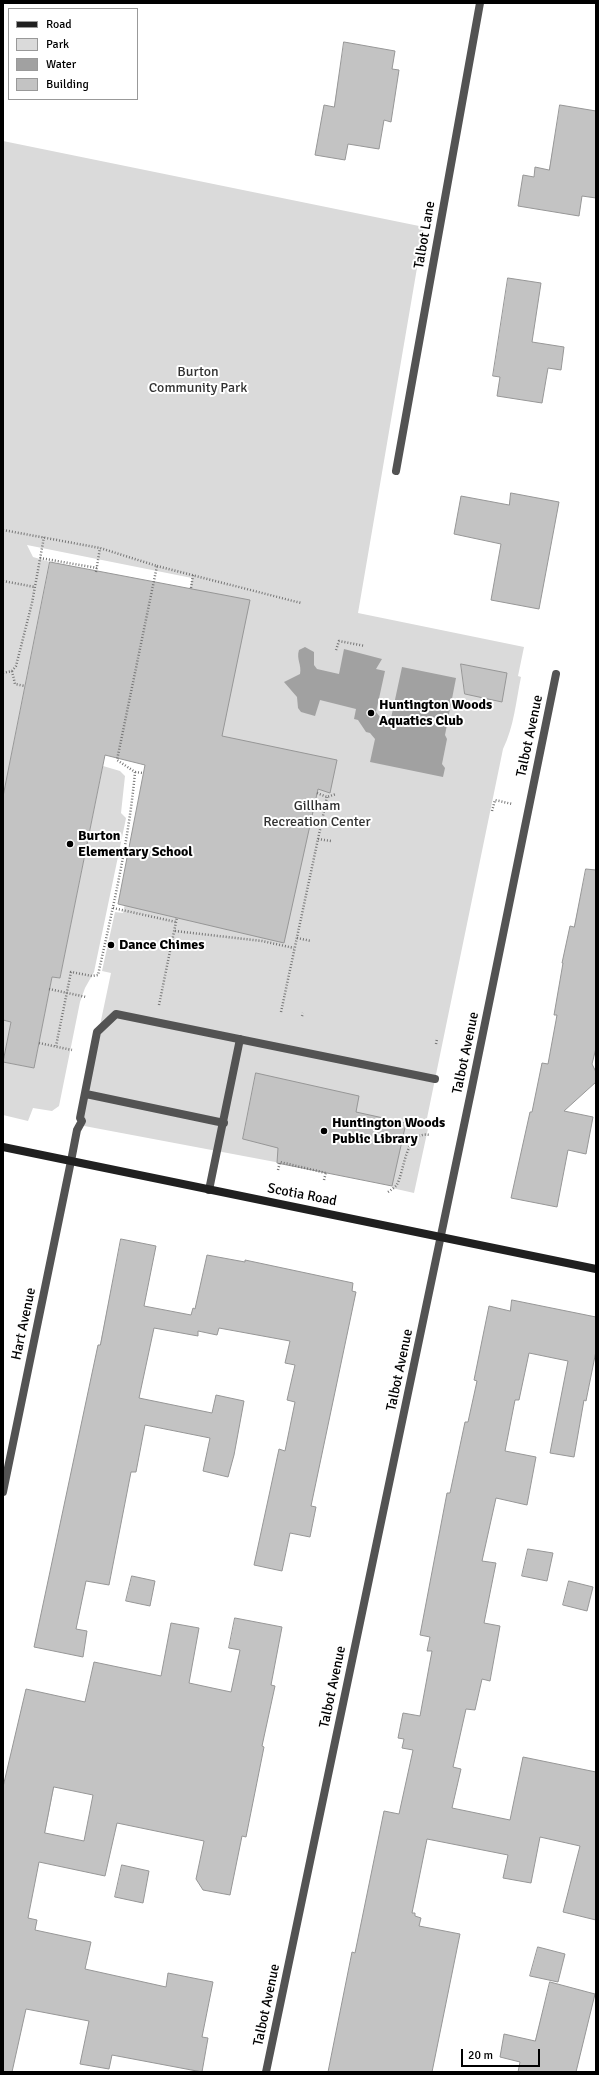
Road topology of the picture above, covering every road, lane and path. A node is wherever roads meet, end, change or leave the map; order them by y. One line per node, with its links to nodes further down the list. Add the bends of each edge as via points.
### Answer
1 (480, 3): 2 (street, Talbot Lane)
2 (396, 471)
3 (3, 530): 4 (path)
4 (44, 537): 5 (path); 6 (path)
5 (100, 548): 6 (path, via 96,570); 7 (path)
6 (40, 558): 10 (path)
7 (157, 566): 8 (path); 19 (path, via 116,760)
8 (193, 575): 11 (path); 12 (path)
9 (3, 581): 10 (path)
10 (35, 587): 15 (path, via 16,666)
11 (191, 588)
12 (301, 603)
13 (365, 646): 14 (path, via 339,641)
14 (336, 650)
15 (12, 671): 16 (path); 18 (path, via 15,684)
16 (3, 673)
17 (556, 674): 24 (street, Talbot Avenue)
18 (25, 686)
19 (135, 772): 20 (path); 28 (path, via 131,818)
20 (143, 773)
21 (317, 793): 23 (path)
22 (336, 794): 23 (path)
23 (327, 797): 26 (path)
24 (528, 807): 25 (path, via 495,800); 56 (street, Talbot Avenue)
25 (492, 811)
26 (318, 839): 27 (path); 32 (path)
27 (330, 842)
28 (113, 908): 30 (path); 36 (path, via 98,975 71,972)
29 (177, 918): 30 (path)
30 (176, 922): 31 (path)
31 (175, 931): 34 (path, via 262,941); 38 (path)
32 (297, 938): 33 (path); 34 (path)
33 (311, 941)
34 (294, 948): 39 (path)
35 (49, 989): 36 (path)
36 (67, 993): 37 (path); 44 (path)
37 (86, 997)
38 (159, 1006)
39 (281, 1012)
40 (240, 1039): 46 (street); 47 (street, Hart Avenue, via 116,1014 97,1032); 48 (street)
41 (437, 1039): 43 (path)
42 (39, 1043): 44 (path)
43 (436, 1044)
44 (56, 1046): 45 (path)
45 (72, 1050)
46 (435, 1080)
47 (86, 1094): 48 (street); 51 (street, Hart Avenue)
48 (224, 1123): 54 (street)
49 (430, 1135): 55 (path, via 419,1137 410,1147 396,1185)
50 (3, 1147): 51 (street, Scotia Road)
51 (71, 1161): 54 (street, Scotia Road); 58 (street, Hart Avenue)
52 (278, 1170): 53 (path, via 280,1162 326,1172)
53 (324, 1180)
54 (209, 1190): 56 (street, Scotia Road)
55 (388, 1192)
56 (440, 1236): 57 (street, Scotia Road); 59 (street, Talbot Avenue)
57 (596, 1268)
58 (3, 1492)
59 (266, 2072)

